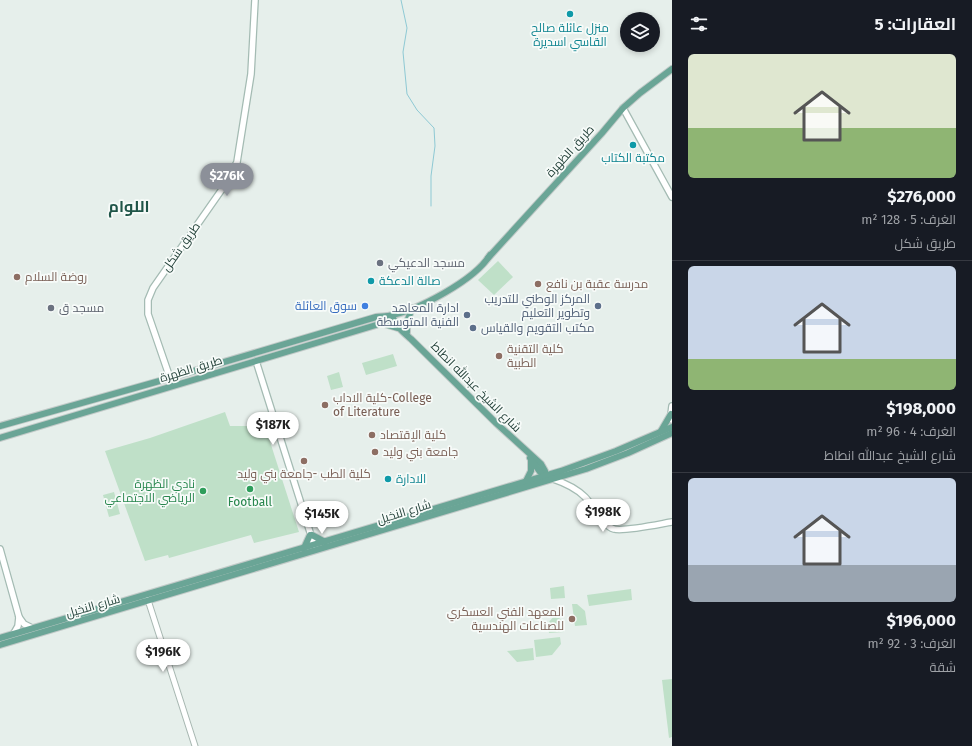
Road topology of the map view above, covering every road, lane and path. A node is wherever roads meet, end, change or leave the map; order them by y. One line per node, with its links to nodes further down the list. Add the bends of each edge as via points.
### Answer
1 (255, 0): 12 (main road, طريق شكل, via 251,74 237,162 230,178 153,288 148,300 149,320)
2 (672, 69): 3 (main road, طريق الظهرة)
3 (623, 108): 4 (main road); 5 (main road, طريق الظهرة, via 490,255 446,291)
4 (672, 197)
5 (412, 308): 6 (main road, طريق الظهرة); 9 (main road, via 407,322)
6 (389, 316): 7 (main road, طريق الظهرة); 8 (main road, شارع الشيخ عبدالله انطاط); 9 (main road, شارع الشيخ عبدالله انطاط); 12 (main road, طريق الظهرة, via 376,317)
7 (381, 322): 8 (main road); 11 (main road, طريق الظهرة)
8 (399, 328): 10 (main road, شارع الشيخ عبدالله انطاط)
9 (407, 332): 10 (main road, شارع الشيخ عبدالله انطاط)
10 (411, 339): 20 (main road, شارع الشيخ عبدالله انطاط)
11 (256, 361): 19 (main road, طريق الظهرة); 28 (main road)
12 (170, 378): 15 (main road, طريق الظهرة)
13 (672, 406): 14 (main road)
14 (671, 417): 17 (main road)
15 (0, 426)
16 (672, 427): 17 (main road, شارع النخيل)
17 (660, 432): 23 (main road, شارع النخيل)
18 (672, 433): 25 (main road, via 606,462)
19 (0, 438)
20 (525, 450): 21 (main road, شارع الشيخ عبدالله انطاط); 22 (main road, شارع الشيخ عبدالله انطاط)
21 (531, 460): 24 (main road, شارع الشيخ عبدالله انطاط); 26 (main road, via 532,471)
22 (543, 466): 23 (main road); 24 (main road)
23 (561, 471): 24 (main road, شارع النخيل)
24 (545, 478): 25 (main road, شارع الشيخ عبدالله انطاط); 26 (main road, شارع النخيل); 30 (main road, شارع النخيل)
25 (553, 479): 27 (main road, شارع الشيخ عبدالله انطاط, via 564,482 579,492 613,529)
26 (526, 481): 29 (main road, شارع النخيل)
27 (672, 522)
28 (311, 535): 29 (main road); 30 (main road); 31 (main road)
29 (325, 542): 30 (main road, شارع النخيل)
30 (315, 547): 31 (main road, شارع النخيل); 34 (main road, شارع النخيل)
31 (304, 548): 33 (main road, شارع النخيل)
32 (0, 549): 35 (main road)
33 (146, 594): 34 (street); 36 (main road, شارع النخيل)
34 (148, 601): 39 (main road, شارع النخيل); 40 (street)
35 (19, 617): 36 (main road, via 24,624); 37 (main road)
36 (32, 628): 37 (main road, شارع النخيل)
37 (14, 634): 38 (main road, شارع النخيل)
38 (0, 638)
39 (0, 645)
40 (195, 746)

